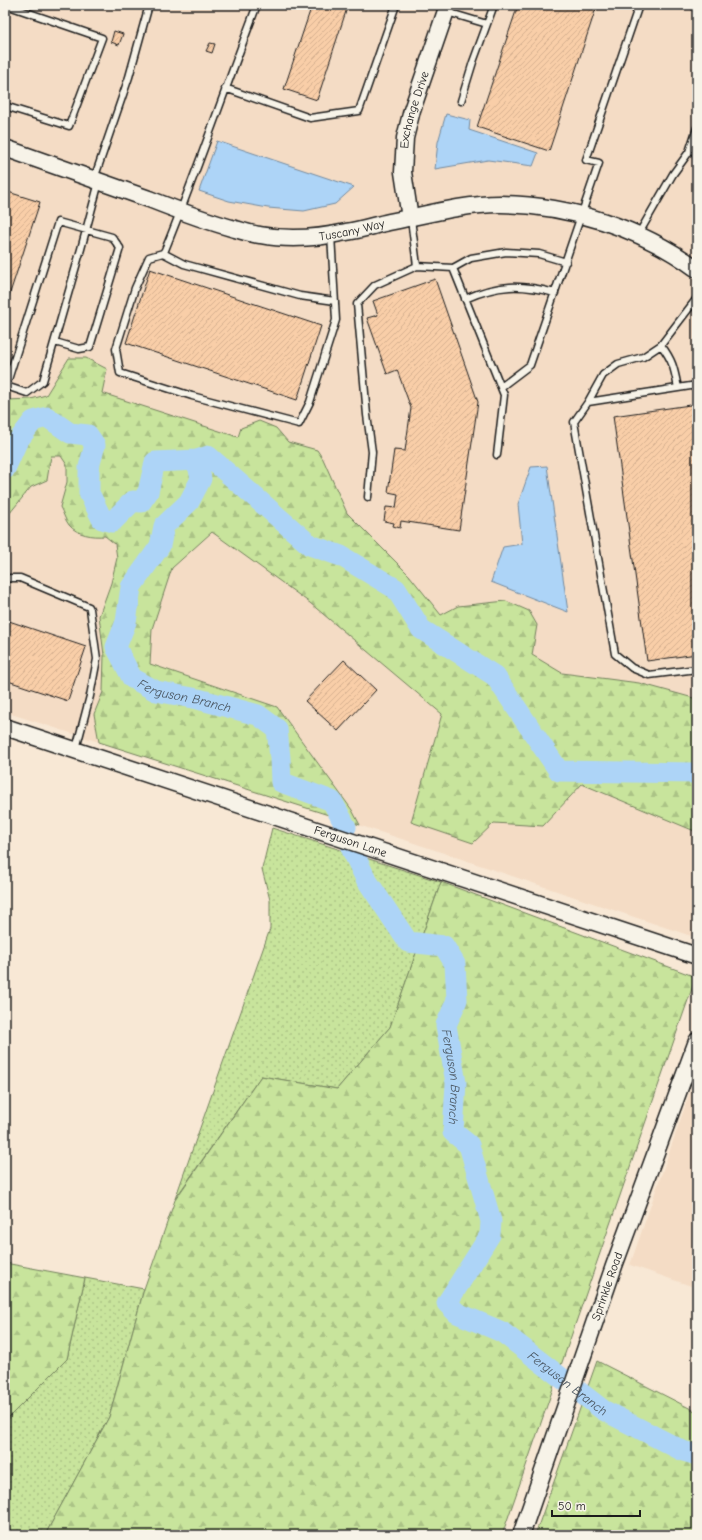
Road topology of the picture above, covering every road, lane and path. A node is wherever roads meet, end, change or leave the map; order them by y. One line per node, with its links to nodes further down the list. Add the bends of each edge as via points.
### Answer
1 (6, 5): 11 (lane, via 102,38 69,126)
2 (148, 5): 14 (lane)
3 (257, 5): 9 (lane)
4 (396, 5): 9 (lane, via 359,111 310,118)
5 (494, 5): 8 (lane)
6 (640, 5): 16 (lane, via 586,160 599,164)
7 (447, 8): 8 (lane); 17 (street, Exchange Drive, via 405,138 403,172)
8 (487, 24): 10 (lane, via 472,62)
9 (225, 88): 15 (lane)
10 (461, 101)
11 (5, 106)
12 (697, 128): 20 (lane, via 688,152)
13 (5, 148): 14 (street, Tuscany Way)
14 (97, 180): 15 (street, Tuscany Way); 18 (lane)
15 (181, 211): 19 (street, Tuscany Way, via 259,235 296,238); 21 (lane)
16 (582, 215): 17 (street, Tuscany Way, via 546,208 499,204 464,207); 20 (street, Tuscany Way); 22 (lane)
17 (410, 218): 19 (street, Tuscany Way); 23 (lane)
18 (87, 229): 30 (lane); 30 (lane, via 112,237 120,248 90,347 79,349); 33 (lane, via 58,222)
19 (331, 234): 29 (lane)
20 (638, 235): 25 (street, Tuscany Way, via 683,259)
21 (163, 254): 29 (lane, via 184,264 300,296); 29 (lane, via 149,257 135,288 116,349 120,373 192,396 299,424 310,402 336,320)
22 (566, 262): 24 (lane, via 539,254 506,252 471,258); 26 (lane)
23 (417, 266): 24 (lane); 38 (lane, via 375,285 357,304 372,452)
24 (453, 268): 28 (lane)
25 (697, 270)
26 (555, 294): 28 (lane, via 535,288 510,286 480,292); 34 (lane, via 530,365)
27 (697, 298): 31 (lane)
28 (465, 299): 34 (lane)
29 (335, 301)
30 (55, 342): 33 (lane, via 43,381 27,393)
31 (661, 345): 35 (lane, via 674,368); 36 (lane, via 643,357 618,364 603,375)
32 (697, 385): 35 (lane)
33 (5, 387)
34 (501, 387): 37 (lane, via 504,395)
35 (678, 388): 36 (lane)
36 (588, 402): 40 (lane, via 574,422 615,654 632,668 648,675)
37 (497, 455)
38 (368, 497)
39 (5, 579): 42 (lane, via 20,578 90,609 97,659)
40 (697, 669)
41 (5, 727): 42 (street, Ferguson Lane)
42 (76, 750): 43 (street, Ferguson Lane)
43 (697, 956)
44 (697, 1041): 45 (street, Sprinkle Road, via 590,1335)
45 (522, 1535)

